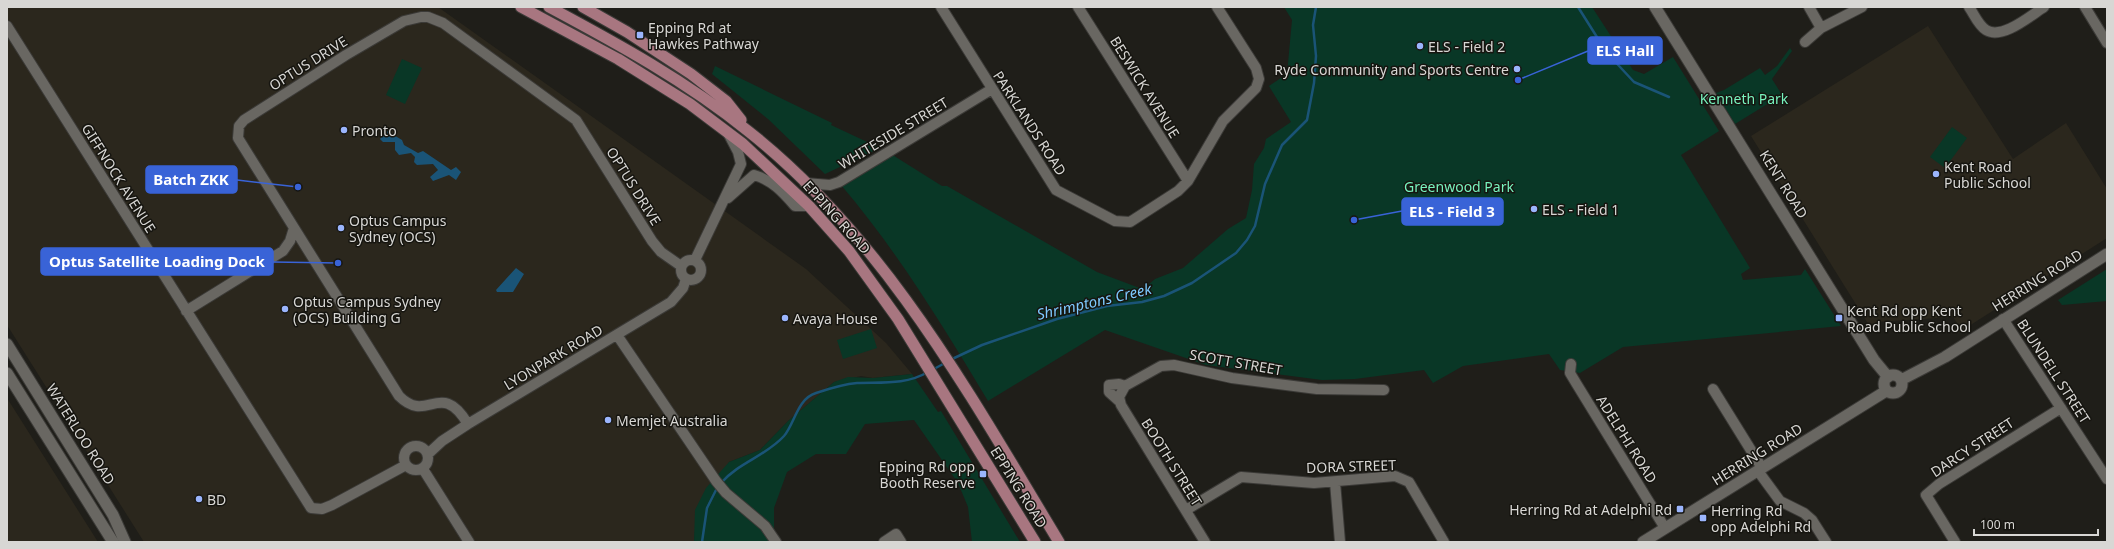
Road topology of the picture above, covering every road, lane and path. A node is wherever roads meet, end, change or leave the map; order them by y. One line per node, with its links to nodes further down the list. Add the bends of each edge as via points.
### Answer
1 (514, 7): 14 (main road)
2 (521, 7): 14 (main road, EPPING ROAD)
3 (549, 7): 21 (main road, EPPING ROAD, via 651,62)
4 (583, 7): 21 (main road, via 638,39 705,84 726,100)
5 (941, 7): 19 (street, PARKLANDS ROAD)
6 (1078, 7): 22 (street, BESWICK AVENUE)
7 (1217, 7): 22 (street, PARKLANDS ROAD, via 1256,68 1259,80 1256,88 1223,121)
8 (1655, 7): 37 (street, KENT ROAD, via 1874,360)
9 (1809, 7): 16 (street)
10 (1862, 7): 16 (street)
11 (1969, 7): 12 (street, via 1980,24 1986,30 1995,33 2003,33)
12 (2044, 7)
13 (2085, 7): 18 (street)
14 (537, 16): 20 (main road, EPPING ROAD, via 642,72)
15 (7, 26): 31 (street, GIFFNOCK AVENUE)
16 (1821, 28): 17 (street)
17 (1805, 42)
18 (2107, 43)
19 (992, 89): 22 (street, PARKLANDS ROAD, via 1056,190 1115,221 1130,222 1178,192); 23 (street, WHITESIDE STREET, via 835,184 824,186)
20 (727, 131): 24 (street, via 741,164); 25 (main road, EPPING ROAD)
21 (750, 132): 23 (main road, EPPING ROAD)
22 (1188, 181)
23 (805, 183): 60 (main road, EPPING ROAD, via 878,263 930,333)
24 (725, 200): 25 (street, via 754,175 767,179 782,190 796,206); 28 (street)
25 (809, 206): 59 (main road, EPPING ROAD, via 874,284 914,344)
26 (294, 228): 29 (street, OPTUS DRIVE, via 238,138 240,126 256,112 363,45 413,18 428,17 443,23 576,120 652,241 661,252); 31 (street, via 290,241 283,251); 44 (street, OPTUS DRIVE, via 399,396 416,408 439,401 450,404 460,412)
27 (2107, 254): 32 (street, HERRING ROAD)
28 (695, 260): 29 (street, via 686,261); 30 (street, via 700,268 700,275 694,280)
29 (681, 266): 30 (street, via 681,272)
30 (686, 279): 33 (street, LYONPARK ROAD, via 683,288 671,302)
31 (186, 311): 46 (street, GIFFNOCK AVENUE, via 311,508 322,509 332,505)
32 (2003, 319): 38 (street, HERRING ROAD, via 1945,357); 43 (street, BLUNDELL STREET)
33 (617, 335): 44 (street, LYONPARK ROAD); 56 (street, via 721,487 765,526)
34 (7, 344): 54 (street, WATERLOO ROAD, via 113,514)
35 (1571, 364): 52 (street, ADELPHI ROAD, via 1570,373)
36 (7, 373): 53 (street)
37 (1888, 377): 38 (street, via 1896,376); 41 (street, via 1884,384)
38 (1901, 380): 41 (street, via 1902,386 1899,391 1891,394)
39 (1712, 389): 48 (street)
40 (1384, 390): 42 (street, SCOTT STREET, via 1317,389 1232,378 1174,365 1161,366 1125,386)
41 (1886, 391): 48 (street, HERRING ROAD)
42 (1119, 399): 51 (street, BOOTH STREET)
43 (2060, 408): 49 (street, BLUNDELL STREET); 66 (street, DARCY STREET, via 1939,484 1926,495)
44 (468, 424): 45 (street, LYONPARK ROAD)
45 (428, 454): 46 (street, via 423,447 411,447 404,457); 47 (street, via 428,462)
46 (406, 465): 47 (street, via 412,470)
47 (423, 468): 55 (street)
48 (1760, 470): 52 (street, HERRING ROAD); 65 (street, via 1775,497 1812,520)
49 (2107, 479)
50 (1335, 482): 51 (street, DORA STREET, via 1314,483 1241,477); 62 (street); 63 (street, DORA STREET, via 1395,476 1402,478 1409,482)
51 (1186, 510): 61 (street, BOOTH STREET)
52 (1665, 528): 64 (street, HERRING ROAD)
53 (113, 542)
54 (125, 542)
55 (469, 542)
56 (776, 542)
57 (884, 542): 58 (street, via 896,534)
58 (901, 542)
59 (1035, 542)
60 (1059, 542)
61 (1205, 542)
62 (1340, 542)
63 (1444, 542)
64 (1643, 542)
65 (1826, 542)
66 (1955, 542)

